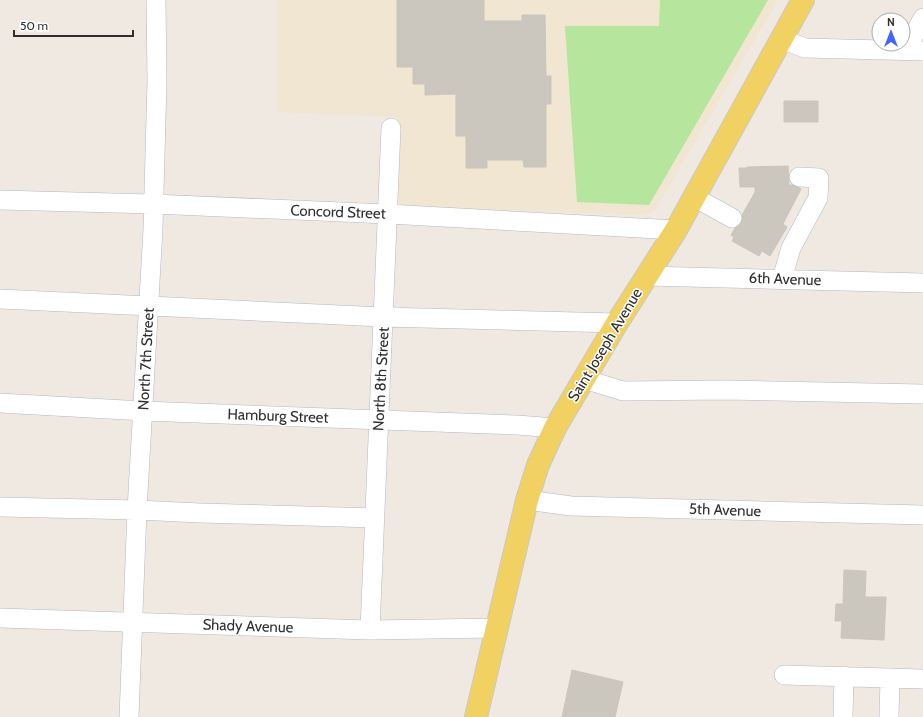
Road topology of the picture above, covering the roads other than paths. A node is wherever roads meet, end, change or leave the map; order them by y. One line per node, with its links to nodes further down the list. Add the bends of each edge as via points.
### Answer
1 (156, 0): 10 (street, North 7th Street, via 157,81)
2 (803, 0): 4 (main road, Saint Joseph Avenue)
3 (923, 18): 5 (street)
4 (781, 39): 5 (street, via 805,48); 8 (main road, Saint Joseph Avenue)
5 (914, 50)
6 (391, 128): 11 (street, North 8th Street)
7 (799, 177): 15 (street, via 819,178 818,198 791,248)
8 (694, 197): 12 (street); 13 (main road, Saint Joseph Avenue)
9 (0, 200): 10 (street, Concord Street)
10 (153, 204): 11 (street, Concord Street); 18 (street, North 7th Street)
11 (388, 214): 13 (street, Concord Street); 19 (street, North 8th Street)
12 (732, 218)
13 (676, 230): 14 (main road, Saint Joseph Avenue)
14 (647, 276): 15 (street, 6th Avenue); 20 (main road, Saint Joseph Avenue)
15 (782, 279): 16 (street, 6th Avenue)
16 (923, 283)
17 (0, 299): 18 (street)
18 (148, 306): 19 (street); 24 (street, North 7th Street)
19 (383, 317): 20 (street); 25 (street, North 8th Street)
20 (616, 324): 21 (main road, Saint Joseph Avenue)
21 (584, 379): 22 (street, via 624,391 726,390); 26 (main road, Saint Joseph Avenue)
22 (923, 394)
23 (0, 404): 24 (street, Hamburg Street)
24 (143, 411): 25 (street, Hamburg Street); 29 (street, North 7th Street)
25 (379, 420): 26 (street, Hamburg Street); 31 (street, North 8th Street)
26 (555, 428): 27 (main road, Saint Joseph Avenue, via 538,465)
27 (527, 500): 30 (street, 5th Avenue, via 571,506); 34 (main road, Saint Joseph Avenue)
28 (0, 507): 29 (street)
29 (137, 510): 31 (street); 33 (street, North 7th Street)
30 (923, 515)
31 (375, 518): 35 (street, North 8th Street)
32 (0, 618): 33 (street, Shady Avenue)
33 (133, 622): 35 (street, Shady Avenue); 40 (street, North 7th Street)
34 (496, 628): 35 (street, Shady Avenue); 41 (main road, Saint Joseph Avenue)
35 (370, 630)
36 (784, 675): 37 (street)
37 (844, 676): 38 (street); 42 (street)
38 (890, 678): 39 (street); 43 (street)
39 (923, 679)
40 (129, 717)
41 (476, 717)
42 (843, 717)
43 (889, 717)

